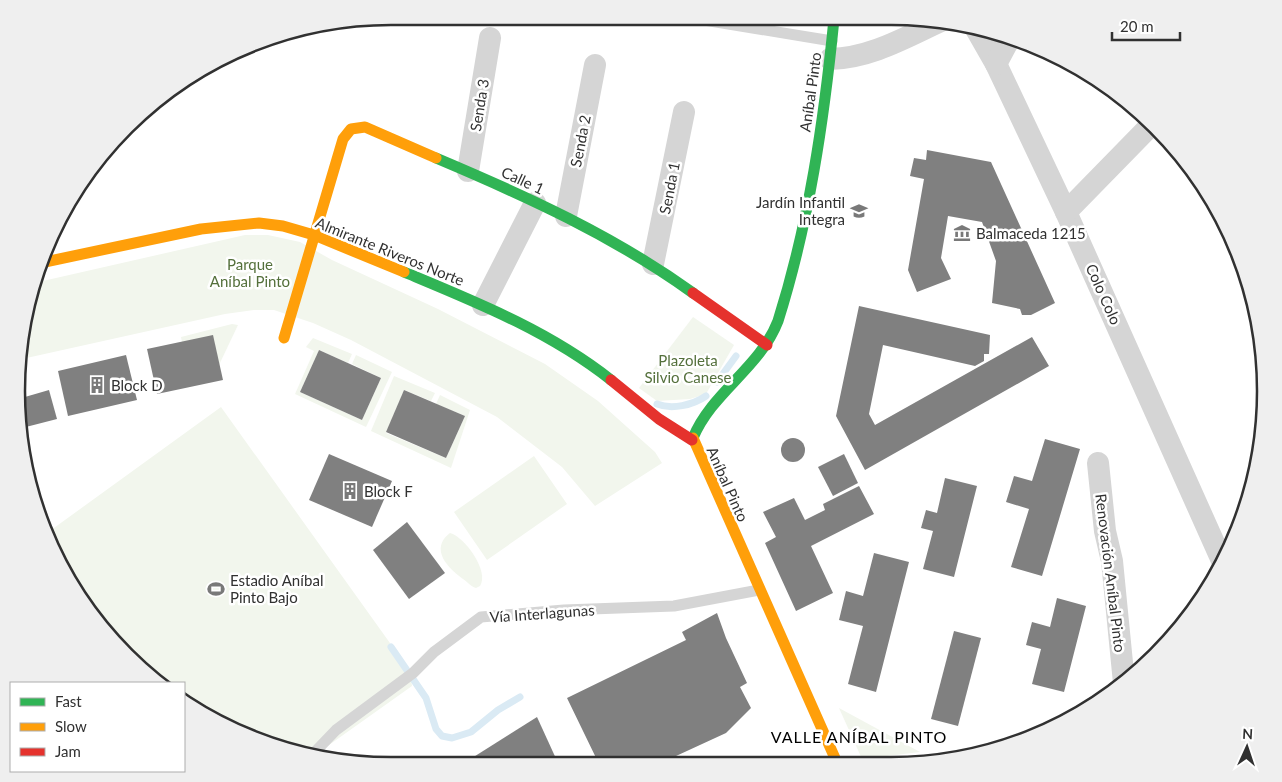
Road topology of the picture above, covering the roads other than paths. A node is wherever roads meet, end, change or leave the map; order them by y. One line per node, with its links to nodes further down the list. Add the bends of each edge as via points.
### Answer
1 (722, 25): 7 (lane)
2 (833, 25): 7 (street, Aníbal Pinto)
3 (928, 27): 7 (street, via 861,56)
4 (980, 36): 8 (street, Colo Colo)
5 (490, 38): 12 (street, Senda 3)
6 (1007, 43): 8 (street)
7 (831, 50): 21 (street, Aníbal Pinto, via 801,232 782,306)
8 (996, 64): 14 (street, Colo Colo)
9 (595, 65): 15 (street, Senda 2)
10 (684, 112): 18 (street, Senda 1)
11 (1147, 129): 14 (street)
12 (468, 171): 13 (street, Calle 1); 16 (street, Calle 1, via 365,128 351,129 343,139)
13 (536, 203): 15 (street, Calle 1); 19 (street)
14 (1066, 212): 24 (street, Colo Colo)
15 (566, 216): 18 (street, Calle 1)
16 (314, 235): 17 (street, Almirante Riveros Norte, via 283,226 235,225); 19 (street, Almirante Riveros Norte); 20 (street, Calle 1)
17 (49, 261)
18 (653, 264): 21 (street, Calle 1)
19 (483, 304): 22 (street, Almirante Riveros Norte, via 531,328 592,367)
20 (284, 338)
21 (767, 345): 22 (street, Aníbal Pinto, via 707,412 695,428)
22 (692, 440): 25 (street, Aníbal Pinto)
23 (1098, 463): 26 (street, Renovación Aníbal Pinto)
24 (1219, 553)
25 (759, 590): 27 (lane, Vía Interlagunas, via 674,606 481,617 336,730); 28 (street, Aníbal Pinto)
26 (1123, 673)
27 (317, 749)
28 (834, 757)

